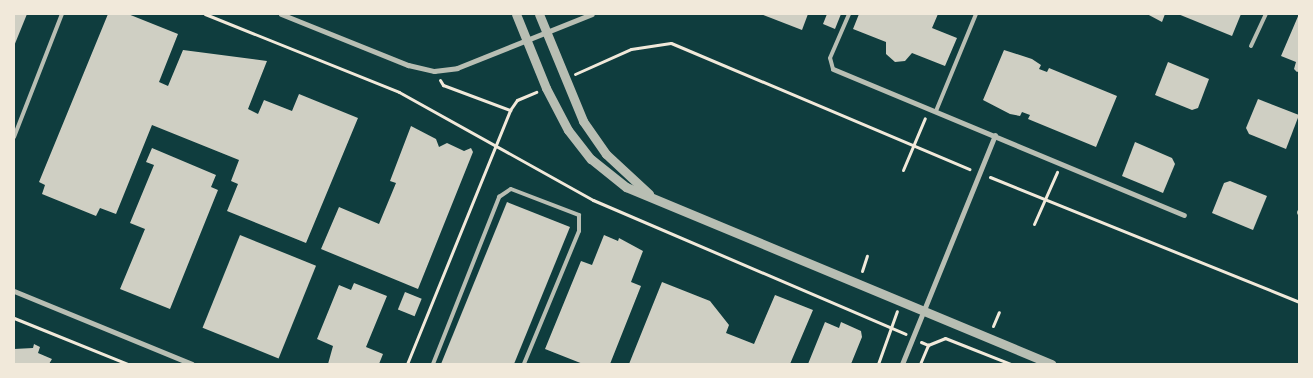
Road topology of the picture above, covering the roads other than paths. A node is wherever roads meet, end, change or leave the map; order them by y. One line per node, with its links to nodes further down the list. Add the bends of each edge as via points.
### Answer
1 (62, 14): 15 (lane)
2 (281, 14): 10 (street, via 408,65 434,71 457,68)
3 (516, 14): 10 (street)
4 (538, 14): 9 (street)
5 (592, 14): 9 (street)
6 (849, 14): 12 (lane, via 830,58)
7 (976, 14): 13 (lane)
8 (1266, 14): 11 (lane)
9 (547, 32): 10 (street); 16 (street, via 583,121 606,154)
10 (526, 40): 16 (street, via 568,130 591,159 626,187)
11 (1251, 46)
12 (834, 69): 13 (street)
13 (936, 111): 14 (street)
14 (995, 135): 17 (street); 19 (street)
15 (14, 137)
16 (656, 201): 19 (street)
17 (1184, 215)
18 (14, 291): 20 (street)
19 (924, 312): 23 (street); 24 (street)
20 (192, 364)
21 (434, 364): 22 (lane, via 499,197 511,189 579,215 579,230)
22 (524, 364)
23 (902, 364)
24 (1052, 364)

